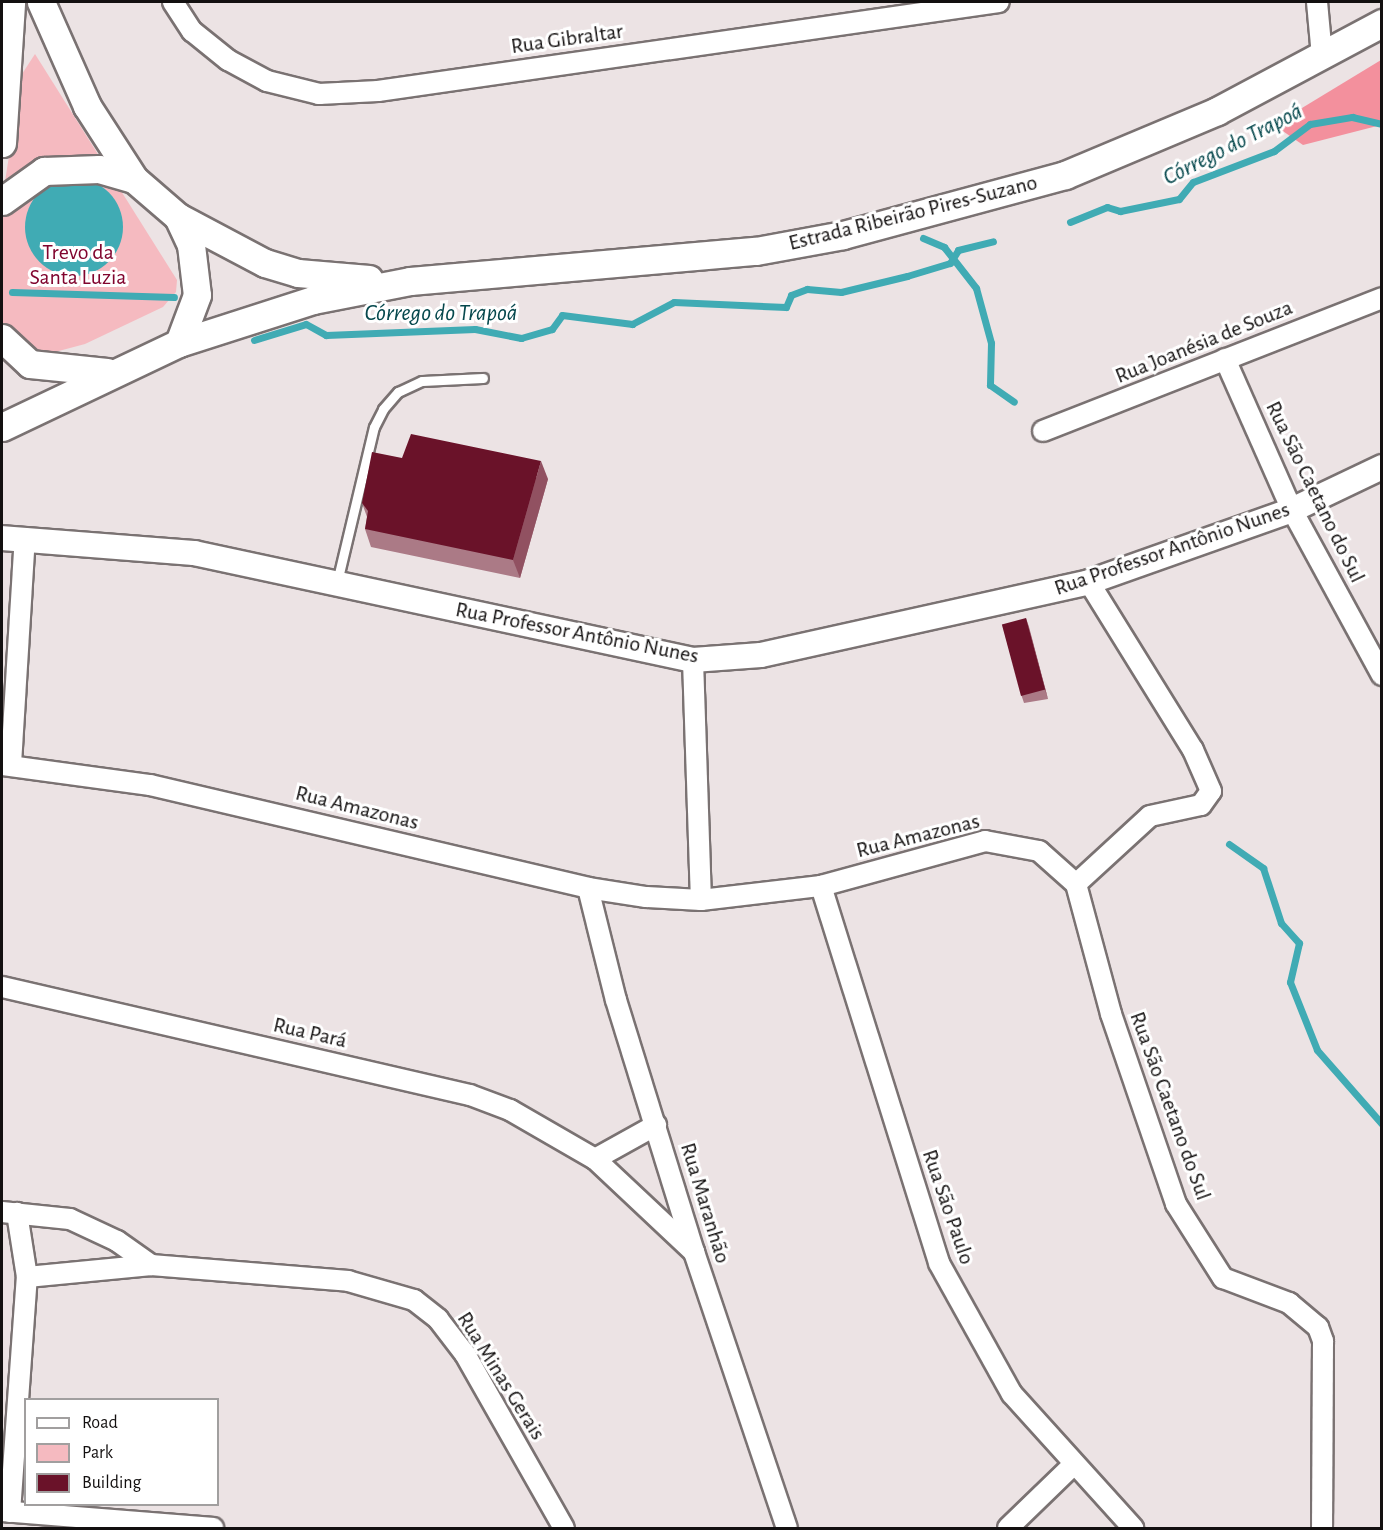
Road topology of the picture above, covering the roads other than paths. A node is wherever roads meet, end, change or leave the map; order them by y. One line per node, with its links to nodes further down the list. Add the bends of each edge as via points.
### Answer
1 (11, 2): 8 (main road)
2 (41, 2): 9 (main road, via 87,106)
3 (173, 2): 4 (street, Rua Gibraltar, via 192,31 228,60 267,81 319,94 378,91)
4 (999, 2)
5 (1317, 2): 7 (street)
6 (1382, 23): 7 (main road, Estrada Ribeirão Pires-Suzano)
7 (1322, 56): 12 (main road, Estrada Ribeirão Pires-Suzano, via 1139,148 1065,175 843,235 756,251)
8 (2, 144)
9 (134, 179): 10 (main road, via 99,169 44,171); 11 (main road)
10 (2, 201)
11 (178, 218): 12 (main road, via 265,263 298,273); 15 (main road, via 196,269 191,319)
12 (410, 281): 15 (main road, via 280,308)
13 (1382, 298): 16 (street, Rua Joanésia de Souza)
14 (2, 338): 17 (main road, via 30,364 57,371)
15 (179, 343): 17 (main road)
16 (1225, 359): 20 (street, Rua Joanésia de Souza); 22 (street, Rua São Caetano do Sul)
17 (111, 372): 19 (main road)
18 (483, 378): 25 (lane, via 422,381 398,392 383,409 374,427)
19 (2, 427)
20 (1043, 431)
21 (1382, 466): 22 (street, Rua Professor Antônio Nunes)
22 (1292, 510): 24 (street, Rua Professor Antônio Nunes); 27 (street, Rua São Caetano do Sul)
23 (13, 538): 25 (street, Rua Professor Antônio Nunes, via 135,544); 28 (street)
24 (1089, 582): 26 (street, Rua Professor Antônio Nunes, via 761,656); 29 (street, via 1193,750 1211,796 1201,805 1149,816)
25 (336, 584): 26 (street, Rua Professor Antônio Nunes)
26 (693, 660): 32 (street)
27 (1382, 675)
28 (6, 765): 31 (street, Rua Amazonas, via 150,785)
29 (1076, 884): 30 (street, Rua Amazonas, via 1039,852 985,841); 47 (street, Rua São Caetano do Sul, via 1111,1014 1176,1203 1223,1278 1302,1310 1321,1334)
30 (821, 886): 32 (street, Rua Amazonas); 40 (street, Rua São Paulo, via 939,1263 994,1368)
31 (588, 888): 32 (street, Rua Amazonas); 34 (street, Rua Maranhão)
32 (701, 900)
33 (2, 987): 35 (street, Rua Pará, via 470,1095 539,1124)
34 (656, 1125): 35 (street); 37 (street, Rua Maranhão)
35 (595, 1159): 37 (street, Rua Pará)
36 (9, 1213): 38 (street, via 70,1219 117,1241); 39 (street)
37 (694, 1252): 44 (street, Rua Maranhão)
38 (151, 1265): 39 (street, Rua Minas Gerais); 43 (street, Rua Minas Gerais, via 348,1281 414,1300 438,1319 465,1354)
39 (27, 1277): 41 (street)
40 (1072, 1466): 45 (street); 46 (street, Rua São Paulo)
41 (6, 1512): 42 (street)
42 (213, 1528)
43 (564, 1528)
44 (787, 1528)
45 (1008, 1528)
46 (1132, 1528)
47 (1322, 1528)

